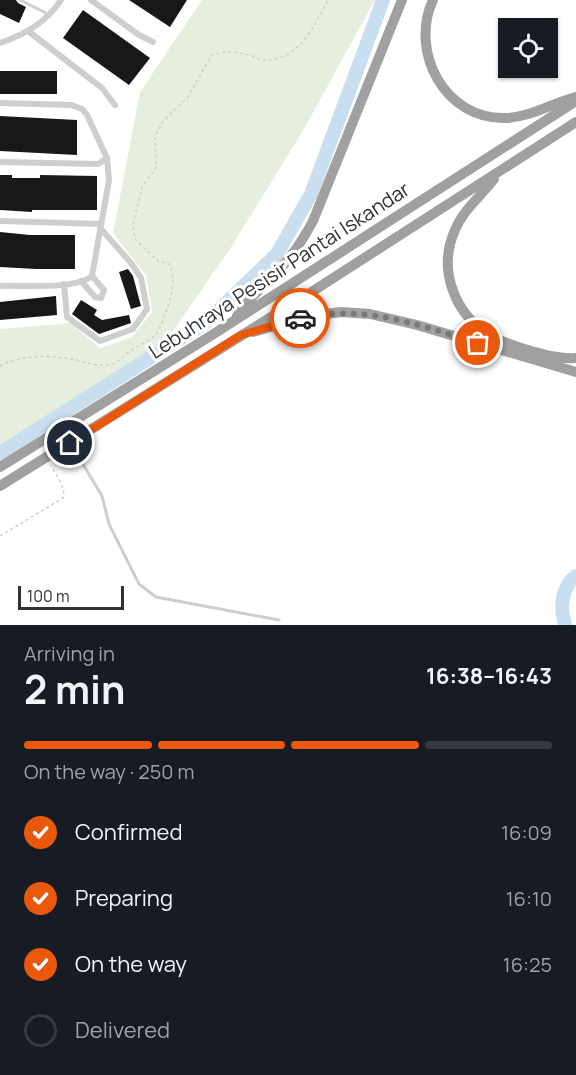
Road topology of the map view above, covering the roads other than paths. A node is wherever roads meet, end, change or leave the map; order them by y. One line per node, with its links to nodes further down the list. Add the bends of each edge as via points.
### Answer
1 (20, 0): 6 (lane)
2 (62, 0): 6 (street)
3 (91, 0): 8 (street)
4 (402, 0): 23 (highway, via 313,221 296,249)
5 (433, 0): 10 (highway, via 425,26 427,57 441,85 464,106 482,115 511,117)
6 (49, 15): 7 (street)
7 (28, 31): 9 (street); 12 (street, via 102,88)
8 (153, 42)
9 (0, 43)
10 (576, 99): 23 (highway, Lebuhraya Pesisir Pantai Iskandar)
11 (0, 103): 14 (street, via 78,107 87,115)
12 (115, 105)
13 (576, 122): 16 (highway, Lebuhraya Pesisir Pantai Iskandar)
14 (107, 158): 15 (street, via 98,164); 18 (street, via 109,180)
15 (0, 162)
16 (499, 172): 24 (highway, Lebuhraya Pesisir Pantai Iskandar); 25 (highway, via 455,230 448,255 452,289 471,320 492,336 554,357)
17 (0, 221): 18 (street)
18 (101, 227): 19 (street); 21 (street, via 141,278 147,309 133,329 100,341 67,317)
19 (93, 274): 20 (street); 20 (street, via 104,291 101,298 95,297)
20 (81, 281): 21 (street)
21 (64, 284): 22 (street)
22 (2, 285)
23 (233, 321): 28 (highway, Lebuhraya Pesisir Pantai Iskandar)
24 (241, 335): 26 (highway, via 311,316 370,314); 27 (highway, Lebuhraya Pesisir Pantai Iskandar)
25 (576, 358)
26 (576, 372)
27 (70, 443): 29 (highway, Lebuhraya Pesisir Pantai Iskandar); 30 (lane, via 102,496 109,524 139,584 147,592 156,597)
28 (0, 466)
29 (0, 486)
30 (279, 620)

